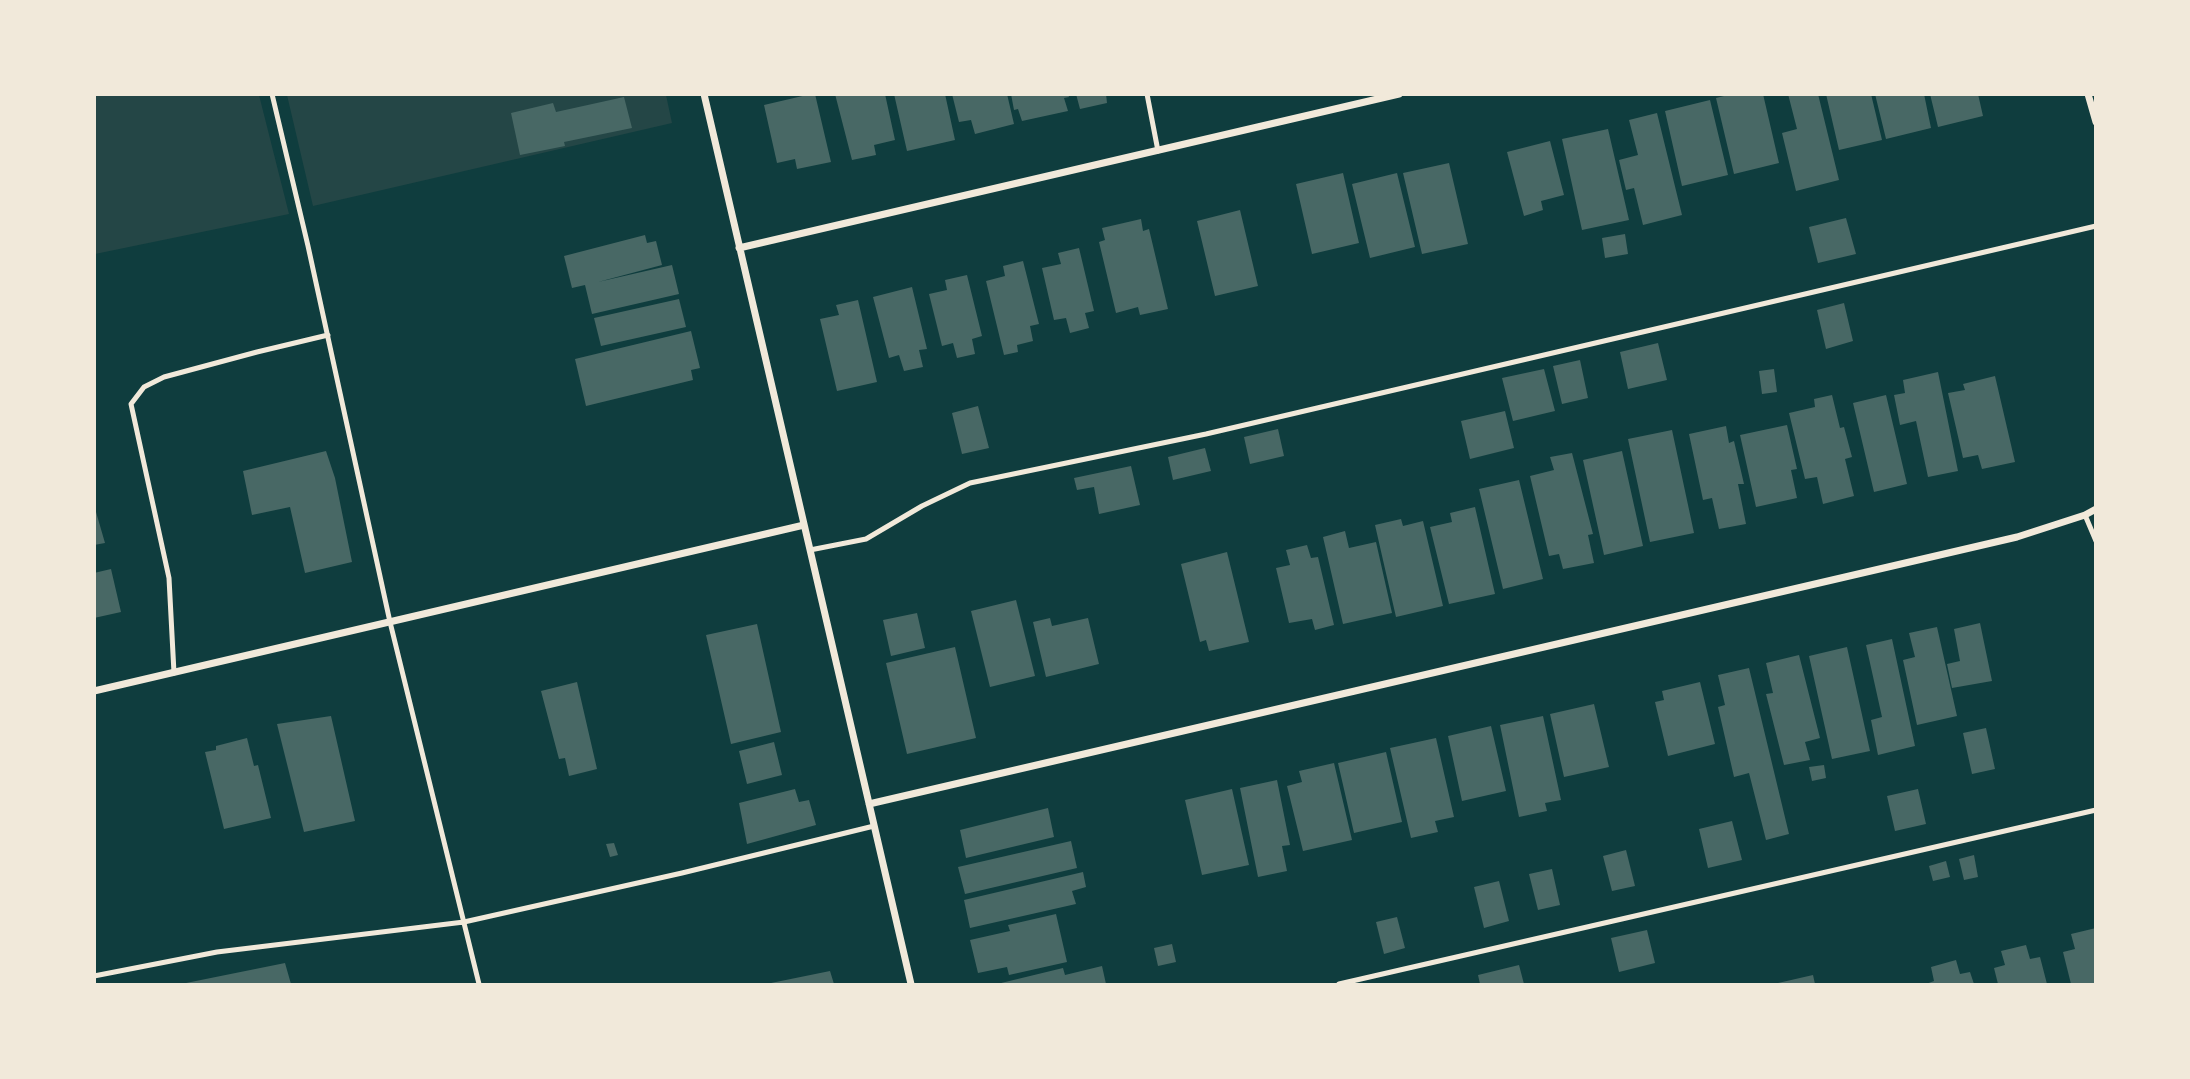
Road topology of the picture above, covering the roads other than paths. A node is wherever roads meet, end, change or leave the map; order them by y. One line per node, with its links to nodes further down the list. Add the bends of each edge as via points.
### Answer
1 (272, 94): 10 (lane)
2 (704, 94): 9 (street)
3 (1147, 94): 7 (lane)
4 (1399, 94): 7 (street)
5 (2088, 94): 6 (street)
6 (2095, 122)
7 (1158, 151): 9 (street)
8 (2095, 226): 15 (lane, via 1206,434 970,483 866,538)
9 (739, 248): 13 (street)
10 (328, 335): 16 (lane); 17 (lane, via 164,377 144,387 131,404 169,578)
11 (2095, 509): 12 (street)
12 (2085, 515): 14 (lane); 19 (street, via 2017,537)
13 (804, 525): 15 (street); 16 (street)
14 (2095, 541)
15 (810, 550): 19 (street)
16 (390, 622): 17 (street); 22 (lane)
17 (174, 673): 18 (street)
18 (94, 691)
19 (869, 804): 21 (street)
20 (2095, 810): 26 (lane)
21 (874, 826): 22 (lane); 25 (street)
22 (464, 922): 23 (lane, via 217,952); 24 (lane)
23 (94, 976)
24 (479, 985)
25 (911, 985)
26 (1339, 985)

